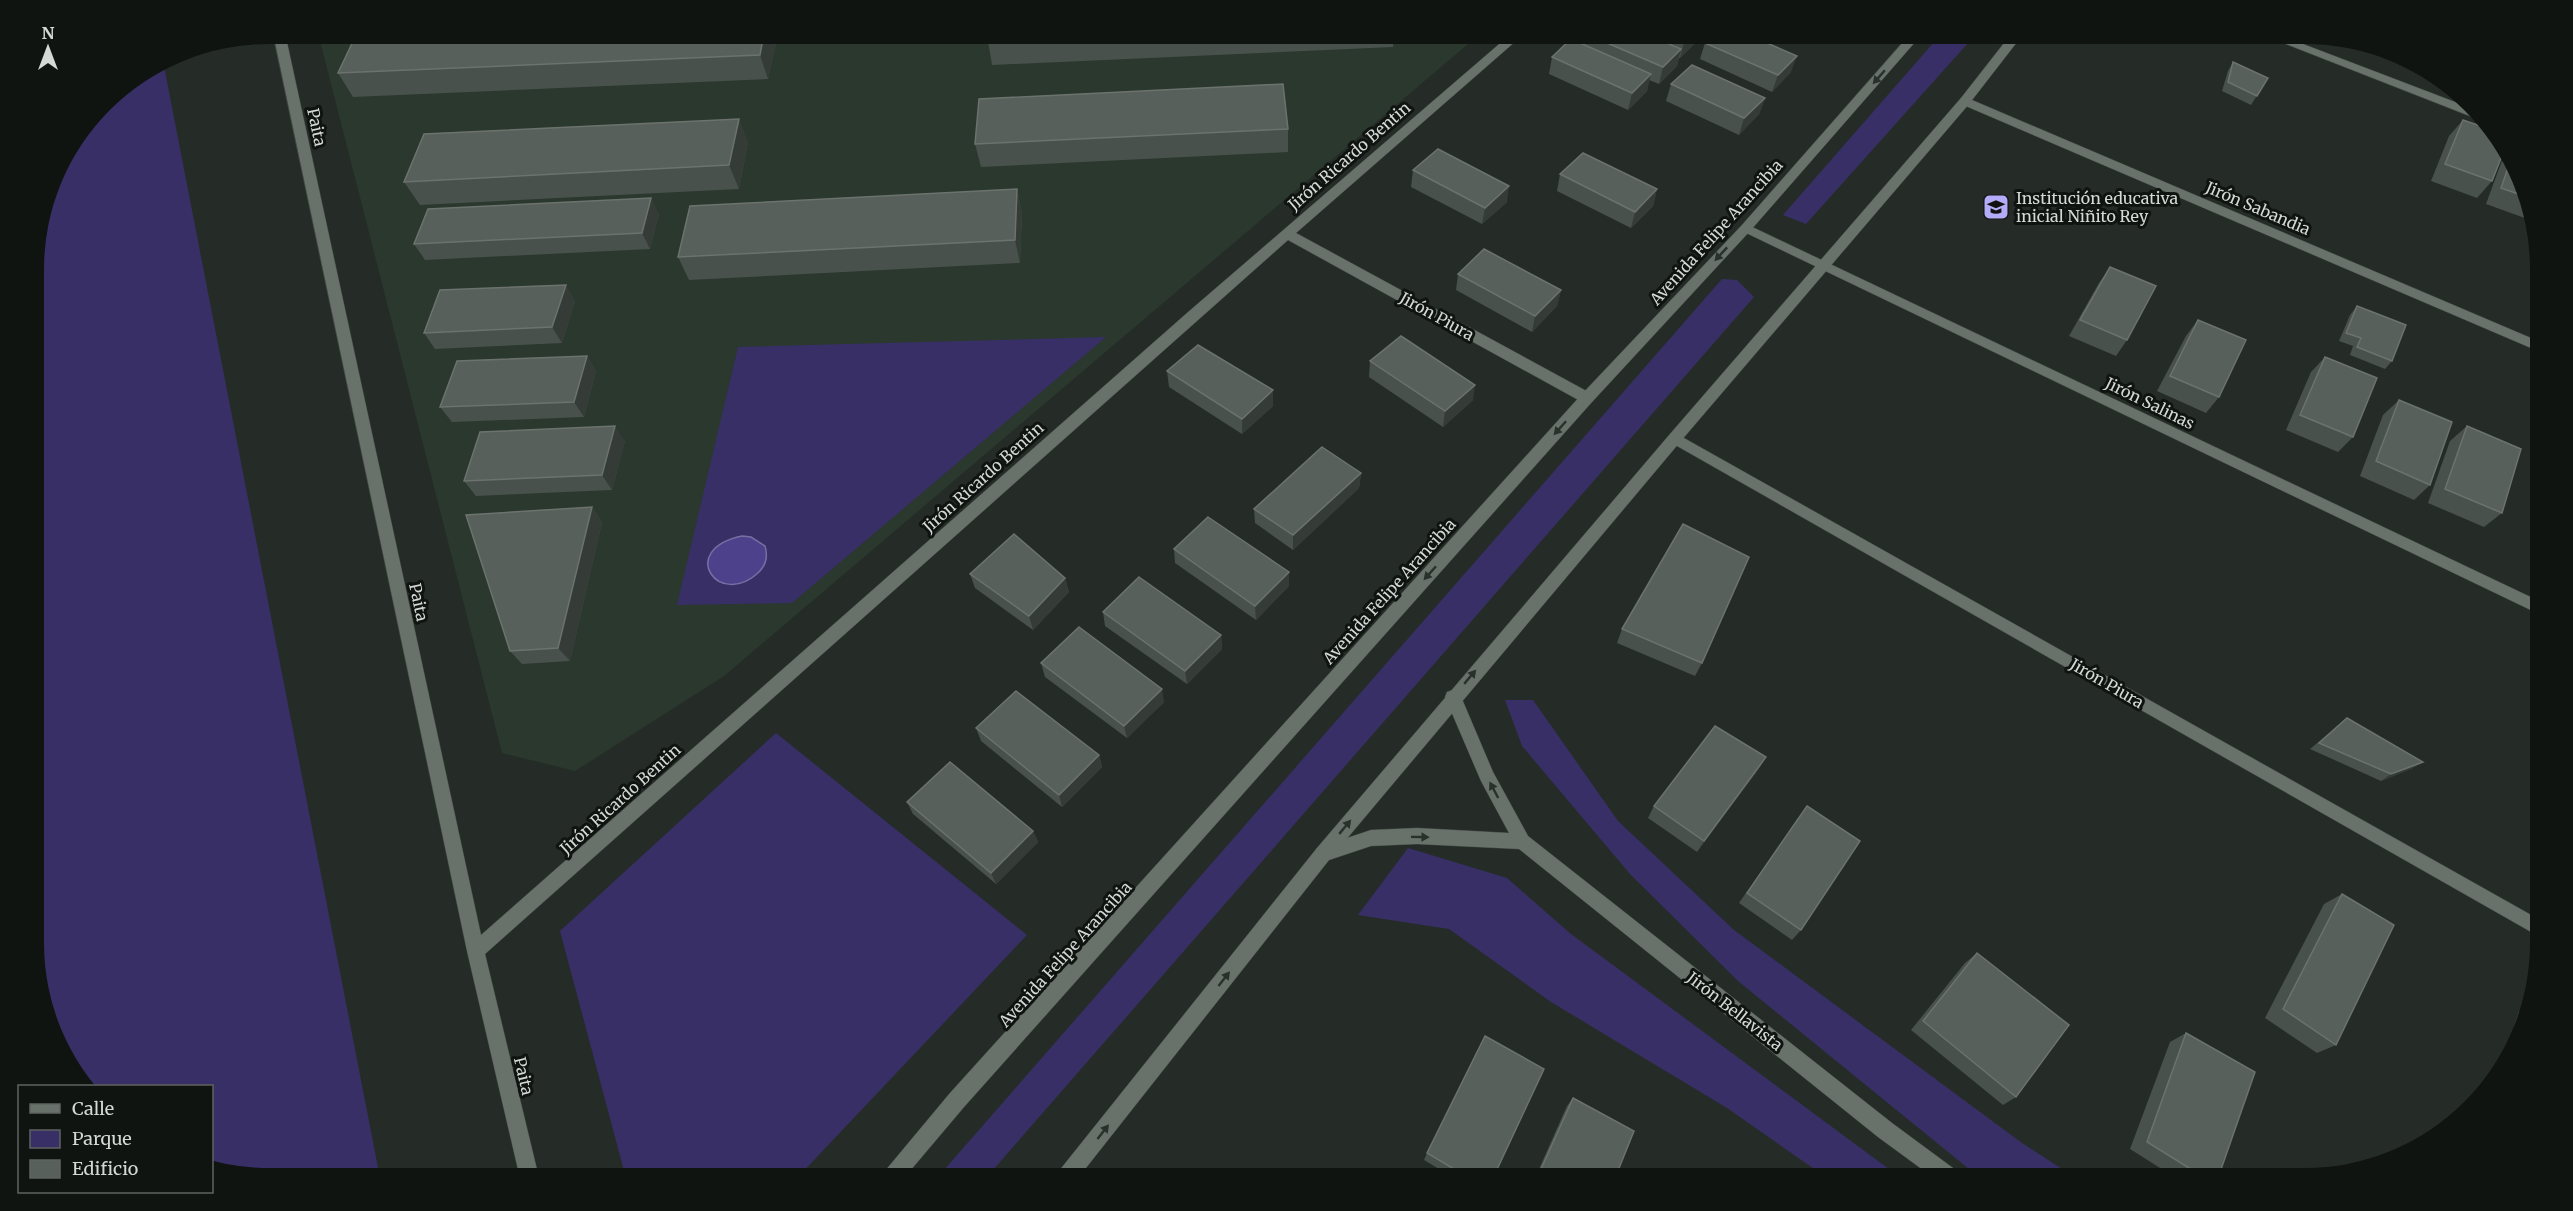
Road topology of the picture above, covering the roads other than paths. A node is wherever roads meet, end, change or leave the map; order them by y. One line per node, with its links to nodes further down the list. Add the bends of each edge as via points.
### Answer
1 (281, 44): 19 (street, Paita)
2 (1506, 44): 9 (street, Jirón Ricardo Bentin)
3 (1907, 44): 8 (street, Avenida Felipe Arancibia, one-way to 8)
4 (2009, 44): 6 (street)
5 (2293, 44): 7 (street)
6 (1965, 101): 10 (street); 11 (street, Jirón Sabandia)
7 (2465, 110)
8 (1746, 228): 10 (street, Jirón Salinas); 12 (street, Avenida Felipe Arancibia, one-way to 12)
9 (1288, 234): 12 (street, Jirón Piura); 19 (street, Jirón Ricardo Bentin)
10 (1826, 265): 13 (street); 14 (street, Jirón Salinas)
11 (2530, 343)
12 (1587, 398): 21 (street, Avenida Felipe Arancibia, one-way to 21)
13 (1675, 438): 15 (street, one-way to 13); 18 (street, Jirón Piura)
14 (2530, 604)
15 (1454, 697): 16 (street, Jirón Bellavista, one-way to 15, via 1487,776); 17 (street, one-way to 15)
16 (1522, 841): 17 (street, one-way to 16, via 1371,838); 23 (street, Jirón Bellavista)
17 (1323, 854): 22 (street, one-way to 17)
18 (2530, 923)
19 (476, 951): 20 (street, Paita)
20 (528, 1168)
21 (900, 1168)
22 (1074, 1168)
23 (1936, 1168)

